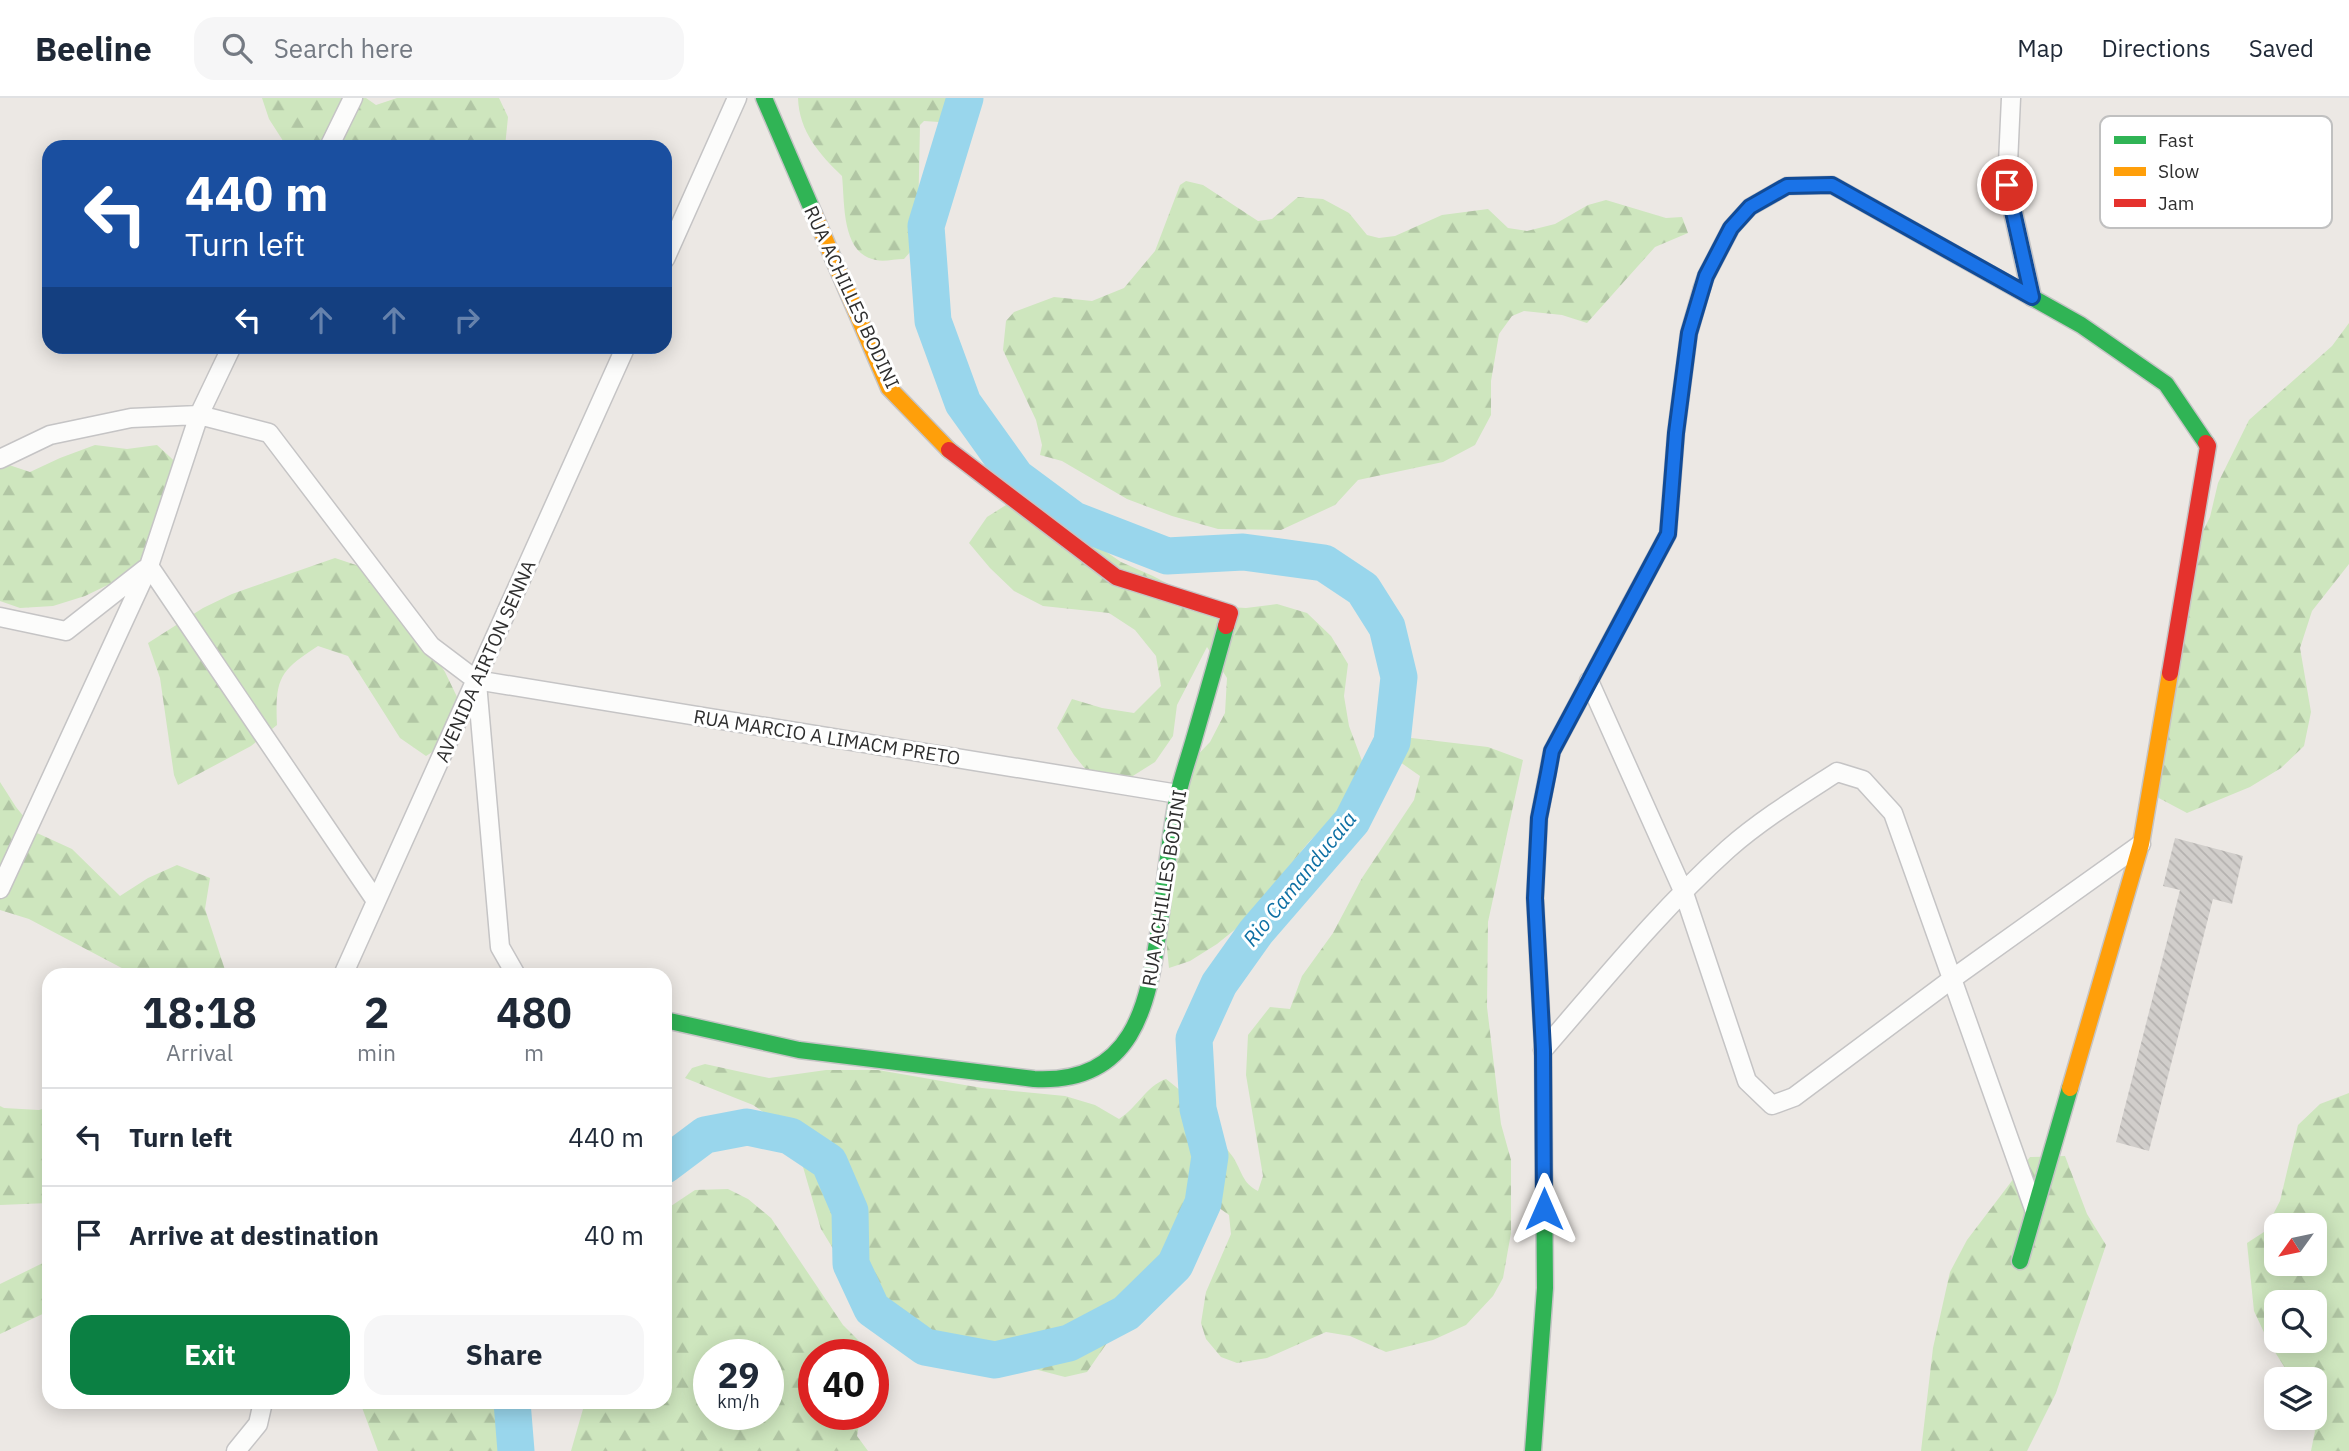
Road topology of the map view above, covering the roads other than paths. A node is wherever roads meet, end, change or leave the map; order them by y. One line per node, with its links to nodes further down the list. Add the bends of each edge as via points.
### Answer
1 (353, 98): 5 (street)
2 (737, 98): 6 (street)
3 (764, 98): 16 (street, RUA ACHILLES BODINI, via 889,387 956,458 1116,577 1230,613)
4 (2011, 98): 7 (street, via 2007,185)
5 (332, 140)
6 (672, 243)
7 (2032, 297): 15 (street, via 1832,185 1787,186 1750,207 1731,228 1706,276 1689,333 1668,534); 17 (street, via 2166,384 2208,446)
8 (228, 354): 10 (street)
9 (622, 354): 14 (street, AVENIDA AIRTON SENNA)
10 (199, 415): 11 (street, via 131,418 50,435); 12 (street); 14 (street, via 270,433 431,646)
11 (0, 459)
12 (149, 566): 13 (street, via 66,631); 18 (street); 20 (street)
13 (0, 617)
14 (476, 680): 16 (street, RUA MARCIO A LIMACM PRETO); 20 (street, AVENIDA AIRTON SENNA); 22 (street, via 500,947)
15 (1589, 681): 19 (street); 25 (street, via 1552,751 1539,818 1535,898)
16 (1178, 794): 24 (street, RUA ACHILLES BODINI, via 1152,980 1142,1012 1131,1035 1114,1054 1076,1077 1020,1077 799,1050)
17 (2141, 844): 23 (street); 26 (street)
18 (0, 889)
19 (1684, 893): 23 (street, via 1729,848 1837,772 1863,780 1893,813); 23 (street, via 1747,1082 1772,1105 1794,1097); 25 (street)
20 (376, 901): 21 (street, AVENIDA AIRTON SENNA)
21 (346, 968)
22 (512, 968)
23 (1952, 979): 26 (street)
24 (672, 1022)
25 (1543, 1050): 30 (street, via 1545,1288)
26 (2034, 1209): 27 (street)
27 (2020, 1261)
28 (261, 1409): 29 (street, via 258,1424)
29 (236, 1451)
30 (1533, 1451)

